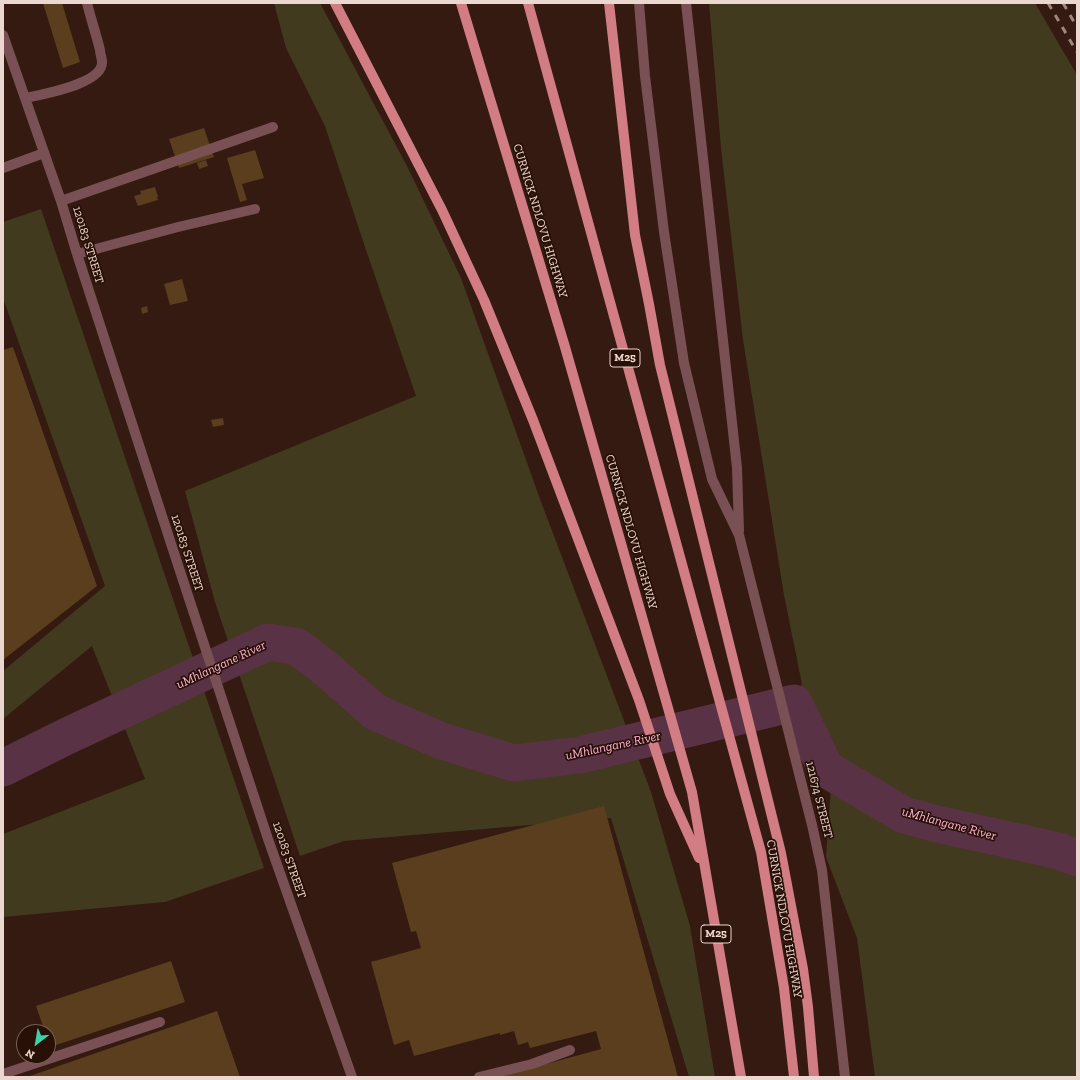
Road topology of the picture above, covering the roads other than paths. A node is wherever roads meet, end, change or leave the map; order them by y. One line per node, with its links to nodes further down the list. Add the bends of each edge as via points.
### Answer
1 (87, 3): 9 (lane, via 102,63 101,69 96,75 78,84)
2 (335, 3): 17 (main road, via 442,210 484,300 533,420 639,700 670,794)
3 (461, 3): 17 (main road, CURNICK NDLOVU HIGHWAY / M25, via 565,347 692,792)
4 (528, 3): 24 (main road, CURNICK NDLOVU HIGHWAY / M25, via 762,852 784,988)
5 (609, 3): 25 (main road, via 635,235 660,365 781,853 808,1007)
6 (638, 3): 16 (lane, via 664,232 684,363 712,479)
7 (686, 3): 16 (lane, via 737,468)
8 (3, 35): 9 (lane, 120183 STREET)
9 (26, 98): 11 (lane, 120183 STREET)
10 (273, 127): 13 (lane)
11 (44, 153): 12 (lane); 13 (lane, 120183 STREET)
12 (3, 168)
13 (61, 201): 15 (lane, 120183 STREET)
14 (255, 209): 15 (lane)
15 (77, 254): 21 (lane, 120183 STREET, via 268,840)
16 (739, 535): 26 (lane, 121674 STREET, via 822,870)
17 (705, 873): 23 (main road, CURNICK NDLOVU HIGHWAY / M25)
18 (160, 1022): 20 (lane)
19 (570, 1050): 22 (lane, via 532,1064)
20 (3, 1074)
21 (352, 1077)
22 (479, 1077)
23 (741, 1077)
24 (794, 1077)
25 (814, 1077)
26 (845, 1077)

